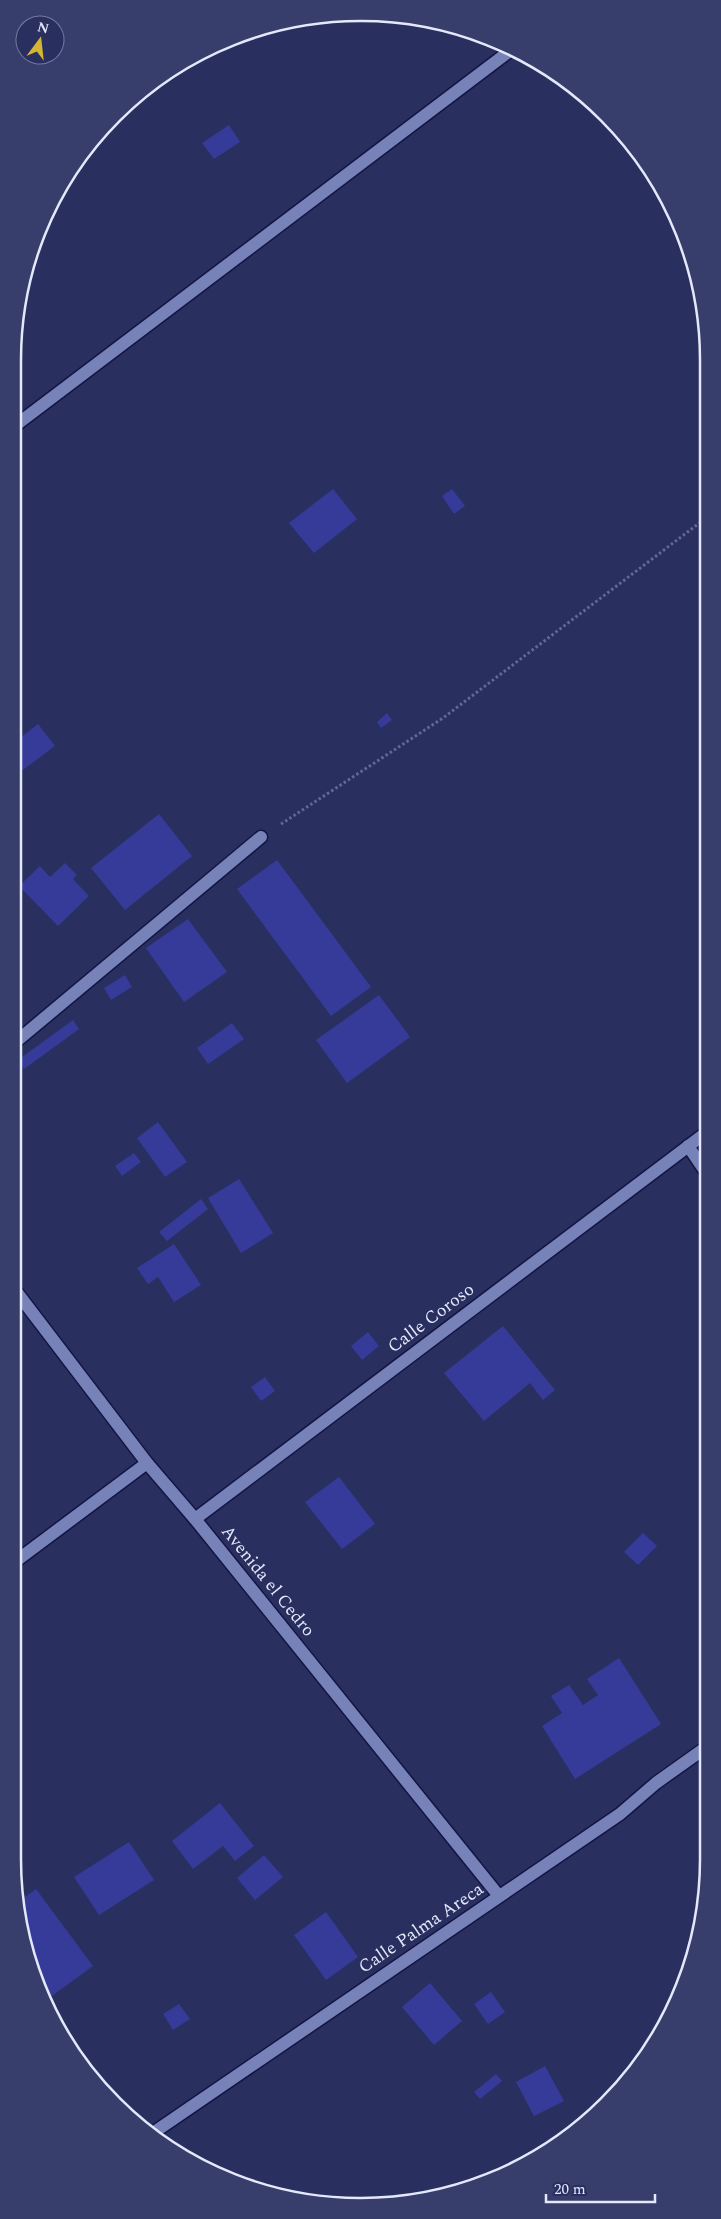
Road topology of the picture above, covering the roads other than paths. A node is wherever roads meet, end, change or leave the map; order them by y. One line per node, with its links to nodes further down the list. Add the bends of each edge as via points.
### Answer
1 (506, 54): 2 (street)
2 (21, 421)
3 (261, 837): 4 (street)
4 (21, 1037)
5 (700, 1137): 6 (street, Calle Coroso)
6 (688, 1146): 7 (street); 10 (street, Calle Coroso)
7 (700, 1164)
8 (21, 1298): 9 (street, Avenida el Cedro)
9 (147, 1463): 10 (street, Avenida el Cedro); 11 (street)
10 (195, 1519): 13 (street, Avenida el Cedro)
11 (21, 1557)
12 (700, 1752): 13 (street, Calle Palma Areca, via 620,1814)
13 (498, 1896): 14 (street, Calle Palma Areca)
14 (157, 2130)

